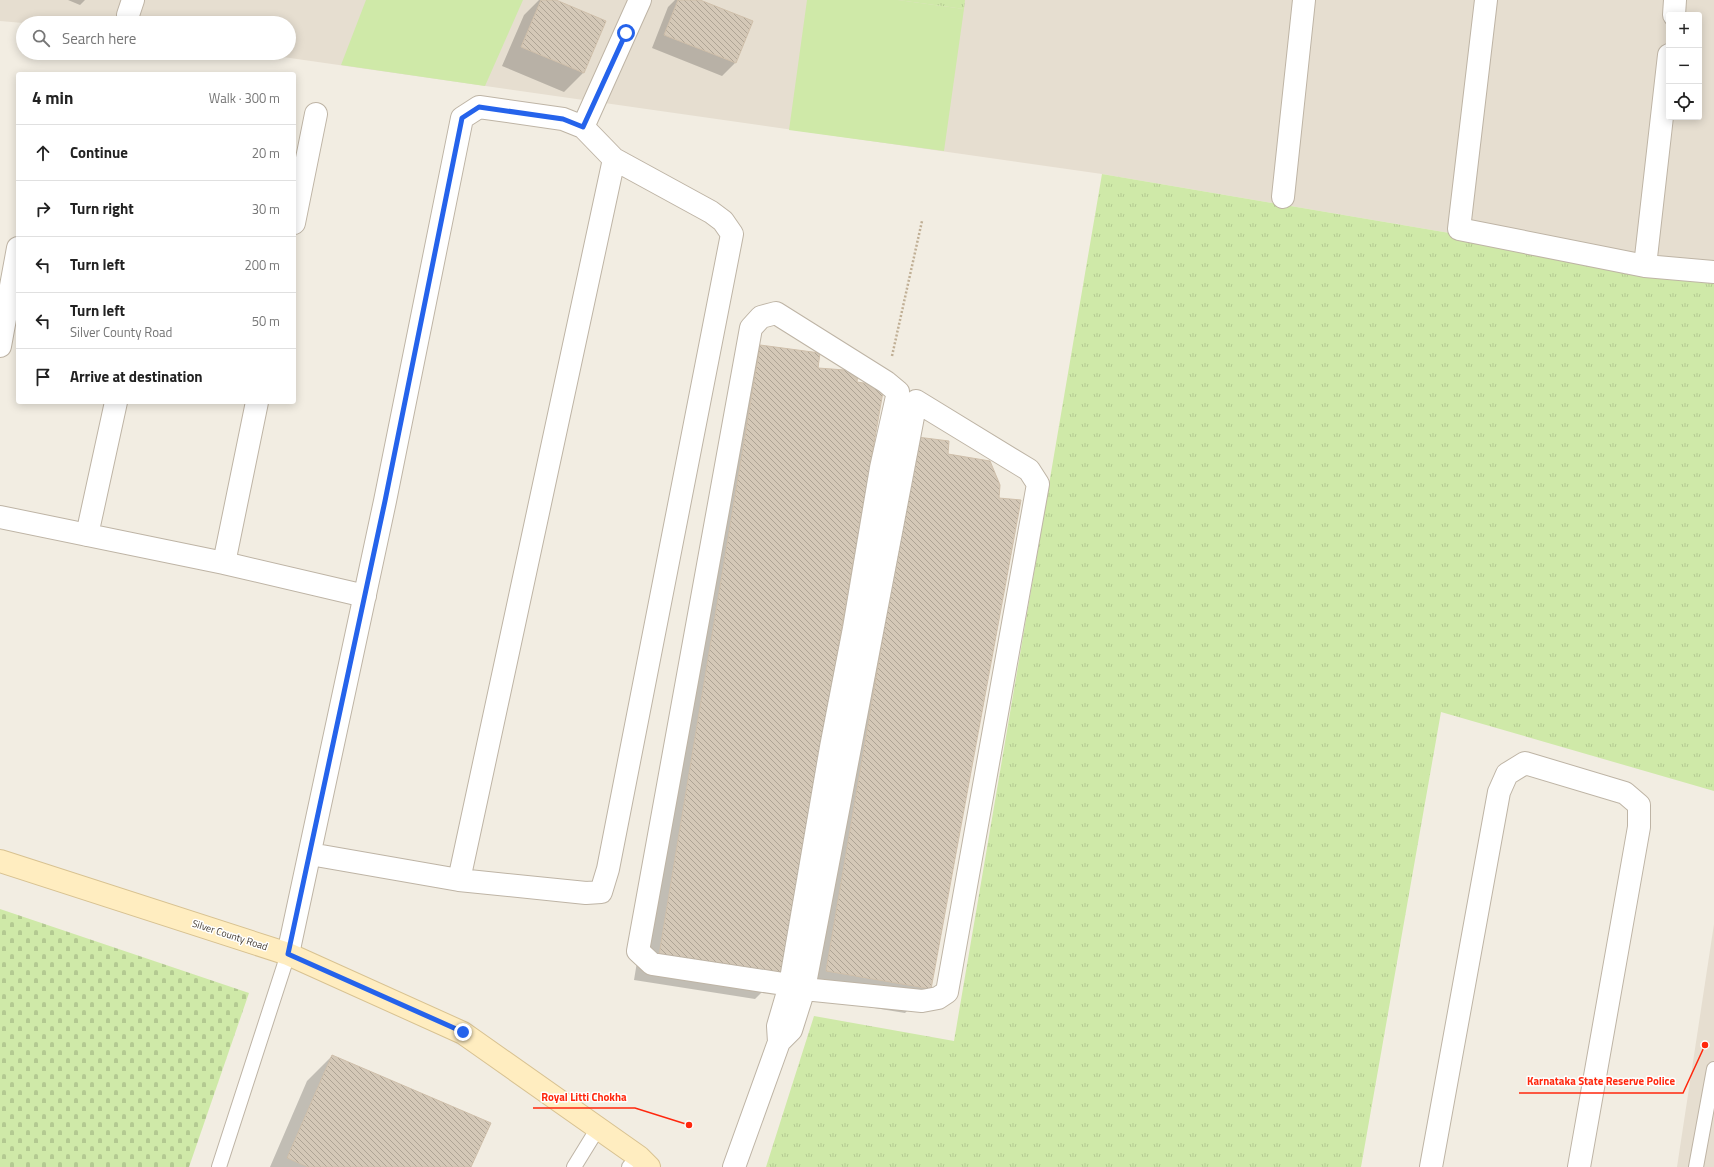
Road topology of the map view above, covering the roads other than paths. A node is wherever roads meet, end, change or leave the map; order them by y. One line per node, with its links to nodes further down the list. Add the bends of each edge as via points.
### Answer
1 (640, 0): 8 (street)
2 (1304, 0): 10 (street)
3 (1486, 0): 13 (street, via 1459,229)
4 (1675, 0): 5 (street)
5 (1674, 12)
6 (1666, 81): 13 (street)
7 (316, 114): 11 (street)
8 (583, 127): 9 (street); 21 (street, via 563,119 479,107 462,118)
9 (614, 159): 24 (street); 24 (street, via 711,212 723,221 732,234 608,869 601,892 586,893)
10 (1283, 197)
11 (296, 213)
12 (16, 259): 15 (street)
13 (1645, 266): 14 (street)
14 (1714, 272)
15 (0, 346)
16 (116, 404): 19 (street)
17 (257, 404): 20 (street)
18 (0, 517): 19 (street)
19 (87, 535): 20 (street)
20 (224, 563): 21 (street)
21 (365, 596): 22 (street)
22 (310, 854): 24 (street); 25 (street)
23 (0, 861): 25 (street, Silver County Road)
24 (459, 880)
25 (288, 954): 28 (street, Silver County Road, via 463,1032); 30 (lane)
26 (797, 987): 26 (street, via 862,684 916,402 1029,470 1038,484 947,992 938,998 922,1001); 26 (street, via 652,964 638,951 751,328 761,317 776,312 898,392 881,468 830,755); 32 (street, via 791,1030 779,1042)
27 (1714, 1069): 35 (lane)
28 (598, 1128): 29 (street, Silver County Road); 31 (lane)
29 (639, 1164)
30 (219, 1167)
31 (574, 1167)
32 (734, 1167)
33 (1431, 1167): 34 (street, via 1499,792 1507,774 1525,763 1625,793 1639,806 1639,826)
34 (1579, 1167)
35 (1696, 1167)

